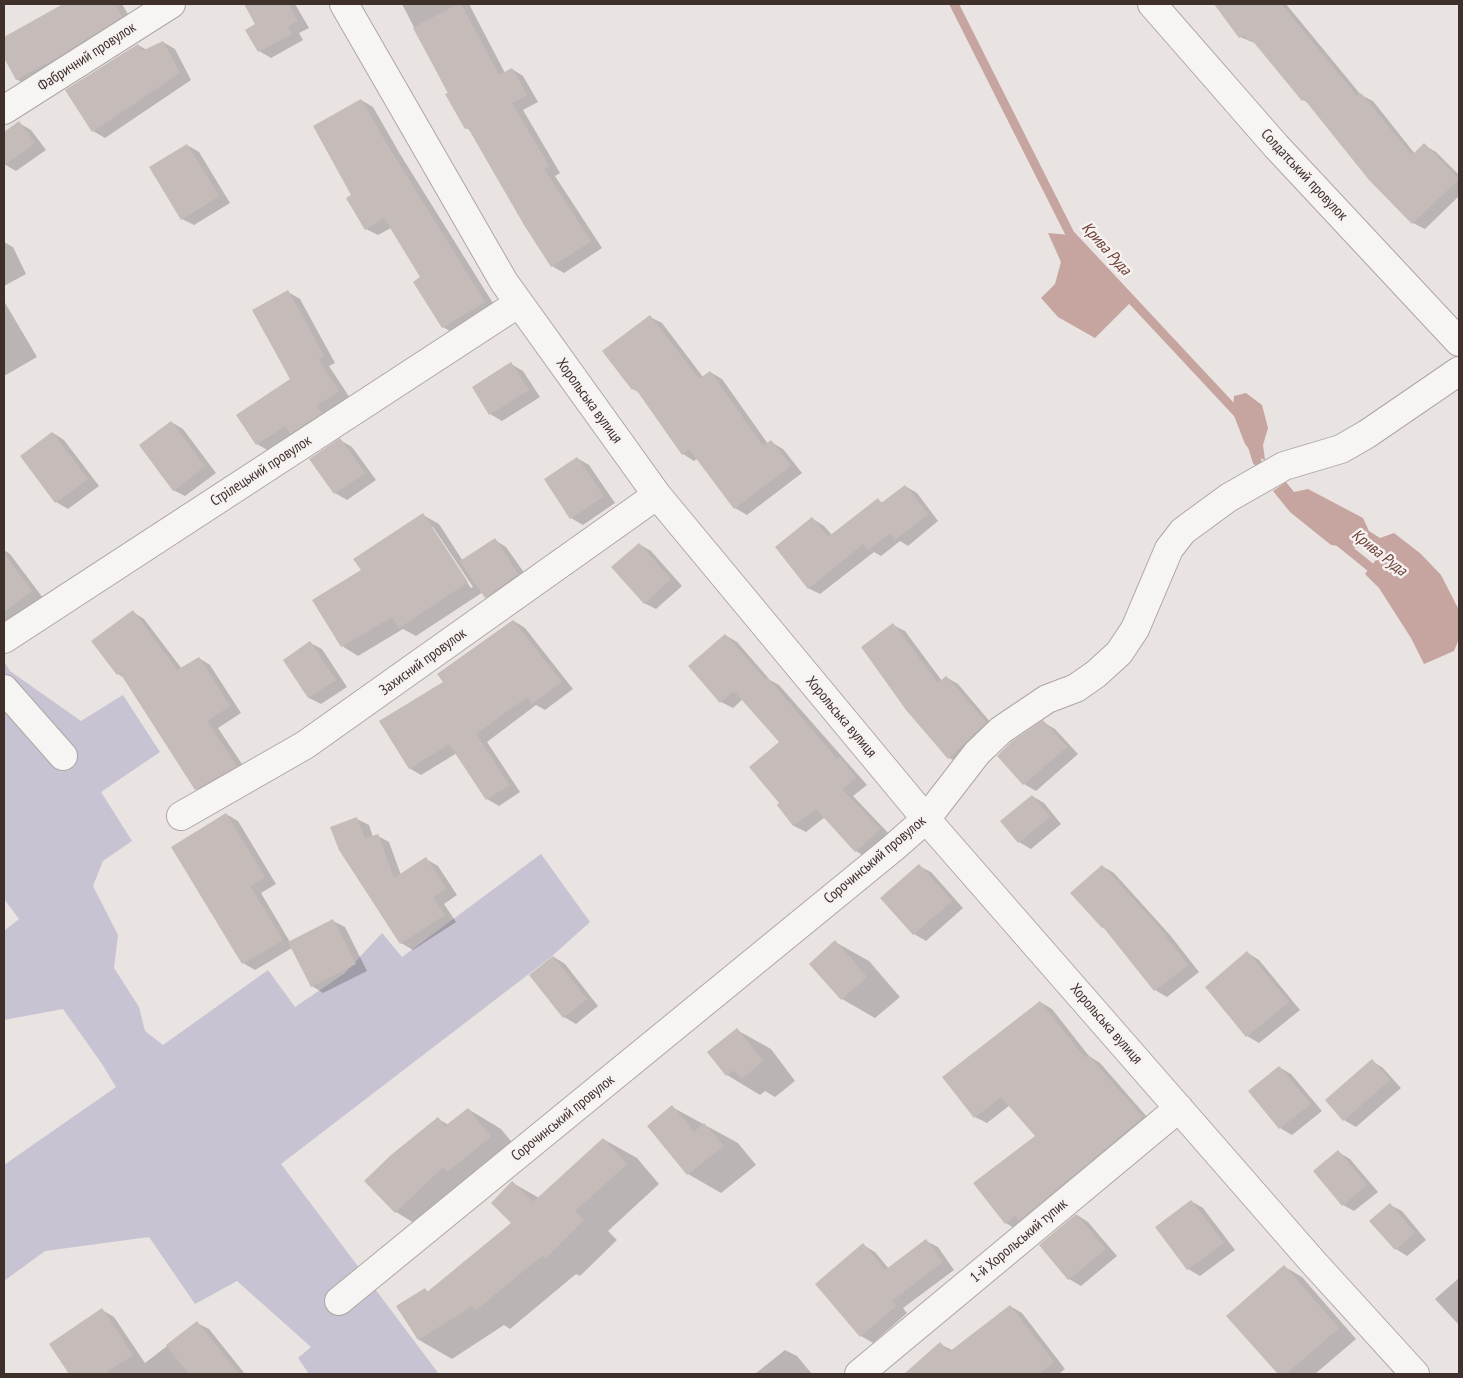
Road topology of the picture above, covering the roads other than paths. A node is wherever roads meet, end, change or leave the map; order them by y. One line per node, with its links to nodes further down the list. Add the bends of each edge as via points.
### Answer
1 (171, 4): 4 (street, Фабричний провулок)
2 (344, 4): 5 (street, Хорольська вулиця)
3 (1152, 4): 6 (street, Солдатський провулок, via 1276,146)
4 (4, 110)
5 (519, 303): 8 (street, Хорольська вулиця); 9 (street, Стрілецький провулок)
6 (1459, 342)
7 (1459, 371): 13 (street, Сорочинський провулок, via 1341,449 1284,466 1228,498 1183,531 1169,549 1135,629 1119,653 1090,679 1048,699 1001,730 977,753)
8 (656, 495): 12 (street, Захисний провулок, via 305,745); 13 (street, Хорольська вулиця)
9 (4, 639)
10 (4, 689): 11 (street)
11 (63, 756)
12 (180, 816)
13 (926, 818): 14 (street, Хорольська вулиця); 15 (street, Сорочинський провулок)
14 (1179, 1108): 16 (street, 1-й Хорольський тупик); 17 (street, Хорольська вулиця)
15 (339, 1301)
16 (859, 1374)
17 (1415, 1374)

